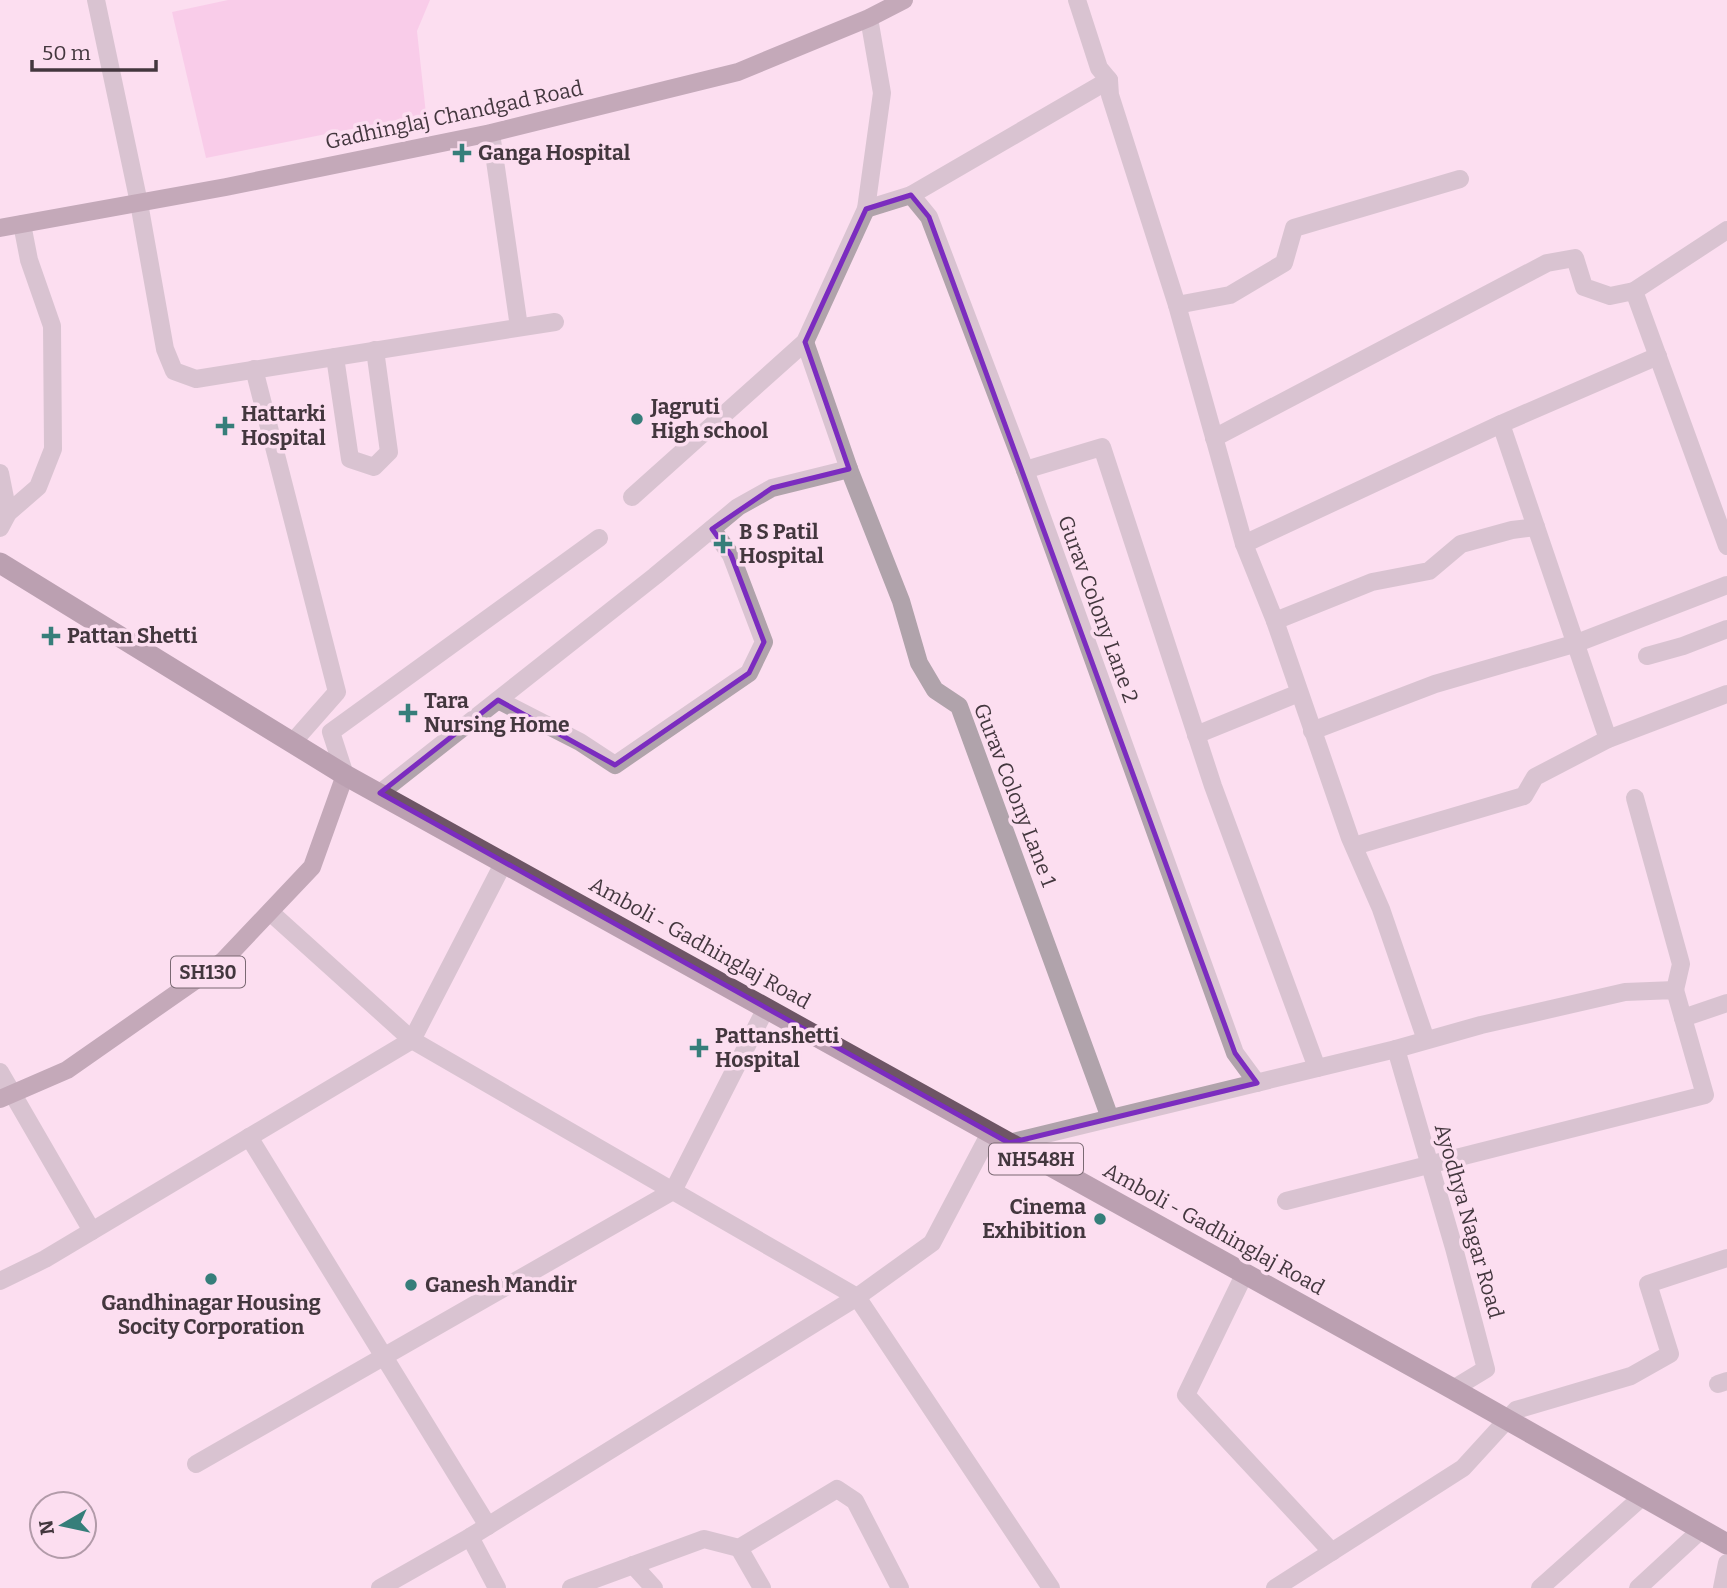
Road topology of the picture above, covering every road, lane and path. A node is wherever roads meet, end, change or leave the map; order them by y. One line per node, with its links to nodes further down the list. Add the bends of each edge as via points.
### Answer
1 (96, 0): 9 (street)
2 (904, 0): 4 (main road, Gadhinglaj Chandgad Road)
3 (1077, 0): 5 (street, via 1100,68)
4 (869, 18): 6 (main road, Gadhinglaj Chandgad Road, via 738,72); 10 (street, via 882,93)
5 (1109, 80): 8 (street); 15 (street)
6 (491, 133): 9 (main road, Gadhinglaj Chandgad Road); 17 (street)
7 (1460, 178): 15 (street, via 1294,228 1284,263 1230,295)
8 (911, 195): 10 (street); 26 (street, Gurav Colony Lane 2, via 929,217)
9 (139, 203): 11 (main road, Gadhinglaj Chandgad Road); 22 (street, via 165,349 174,371 196,379)
10 (866, 209): 18 (street)
11 (22, 224): 12 (main road, Gadhinglaj Chandgad Road); 29 (street, via 52,326 53,449 38,487)
12 (0, 228)
13 (1727, 230): 14 (street)
14 (1634, 291): 20 (street); 24 (street, via 1610,296 1584,287 1575,258 1547,262)
15 (1177, 306): 24 (street)
16 (555, 322): 17 (street)
17 (519, 327): 19 (street)
18 (805, 342): 25 (street, Gurav Colony Lane 1); 28 (street)
19 (375, 350): 21 (street); 21 (street, via 389,452 374,467 351,459)
20 (1658, 356): 23 (street); 34 (street)
21 (335, 357): 22 (street)
22 (254, 369): 47 (street, via 337,692)
23 (1501, 424): 30 (street); 33 (street)
24 (1214, 438): 33 (street)
25 (849, 469): 31 (street, via 772,488); 65 (street, Gurav Colony Lane 1, via 901,601 919,663 935,690 959,706)
26 (1025, 470): 45 (street, via 1102,447); 63 (street, Gurav Colony Lane 2, via 1235,1053)
27 (0, 474): 29 (street)
28 (632, 497)
29 (4, 521)
30 (1536, 527): 37 (street, via 1461,544 1429,570 1372,582); 39 (street)
31 (712, 529): 43 (street); 43 (street, via 732,555 764,642 749,673 615,765)
32 (599, 538): 48 (street, via 331,732)
33 (1244, 544): 37 (street)
34 (1727, 545)
35 (0, 563): 47 (highway, NH548H)
36 (1727, 585): 39 (street)
37 (1275, 621): 41 (street)
38 (1727, 629): 40 (street)
39 (1577, 643): 44 (street, via 1436,684); 46 (street)
40 (1647, 656)
41 (1299, 693): 44 (street); 45 (street)
42 (1727, 694): 46 (street)
43 (498, 700): 49 (street)
44 (1312, 731): 51 (street)
45 (1196, 735): 61 (street)
46 (1608, 739): 51 (street, via 1535,776 1524,796)
47 (293, 742): 48 (highway, NH548H)
48 (345, 775): 49 (highway, Amboli - Gadhinglaj Road / NH548H); 53 (main road, SH130, via 312,867)
49 (380, 793): 52 (highway, Amboli - Gadhinglaj Road / NH548H)
50 (1635, 798): 54 (street, via 1681,964)
51 (1354, 846): 59 (street)
52 (504, 862): 56 (highway, Amboli - Gadhinglaj Road / NH548H); 58 (street)
53 (270, 912): 58 (street); 64 (main road, SH130, via 223,961 67,1070)
54 (1675, 990): 57 (street); 59 (street, via 1625,992)
55 (1727, 1003): 57 (street)
56 (766, 1008): 67 (highway, Amboli - Gadhinglaj Road / NH548H); 69 (street)
57 (1683, 1018): 68 (street, via 1705,1095)
58 (412, 1040): 66 (street); 69 (street)
59 (1426, 1040): 60 (street)
60 (1396, 1049): 61 (street); 68 (street, Ayodhya Nagar Road)
61 (1317, 1068): 63 (street)
62 (0, 1072): 64 (street)
63 (1257, 1083): 65 (street)
64 (6, 1097): 71 (street)
65 (1110, 1118): 67 (street)
66 (249, 1137): 71 (street); 76 (street)
67 (999, 1138): 73 (highway, Amboli - Gadhinglaj Road / NH548H); 75 (street, via 932,1243)
68 (1430, 1166): 70 (street); 77 (street, Ayodhya Nagar Road, via 1486,1368)
69 (674, 1191): 75 (street); 76 (street)
70 (1286, 1201)
71 (92, 1231): 74 (street)
72 (1727, 1258): 78 (street, via 1648,1284 1670,1354 1631,1376 1516,1410)
73 (1244, 1275): 77 (highway, Amboli - Gadhinglaj Road / NH548H); 86 (street, via 1186,1395)
74 (0, 1281)
75 (857, 1297): 81 (street); 95 (street)
76 (384, 1357): 79 (street); 81 (street)
77 (1453, 1389): 78 (highway, Amboli - Gadhinglaj Road / NH548H)
78 (1506, 1421): 80 (highway, Amboli - Gadhinglaj Road / NH548H); 86 (street, via 1463,1468)
79 (196, 1464)
80 (1642, 1497): 82 (highway, Amboli - Gadhinglaj Road / NH548H); 97 (street)
81 (488, 1526): 83 (street)
82 (1701, 1530): 84 (highway, Amboli - Gadhinglaj Road / NH548H); 98 (street)
83 (470, 1537): 90 (street); 91 (street)
84 (1727, 1544)
85 (739, 1548): 88 (street, via 704,1539); 89 (street, via 837,1489 855,1501); 94 (street)
86 (1332, 1552): 96 (street)
87 (1727, 1563): 99 (street)
88 (633, 1565): 92 (street); 93 (street)
89 (893, 1585)
90 (380, 1588)
91 (497, 1588)
92 (571, 1588)
93 (654, 1588)
94 (762, 1588)
95 (1052, 1588)
96 (1275, 1588)
97 (1540, 1588)
98 (1638, 1588)
99 (1721, 1588)

